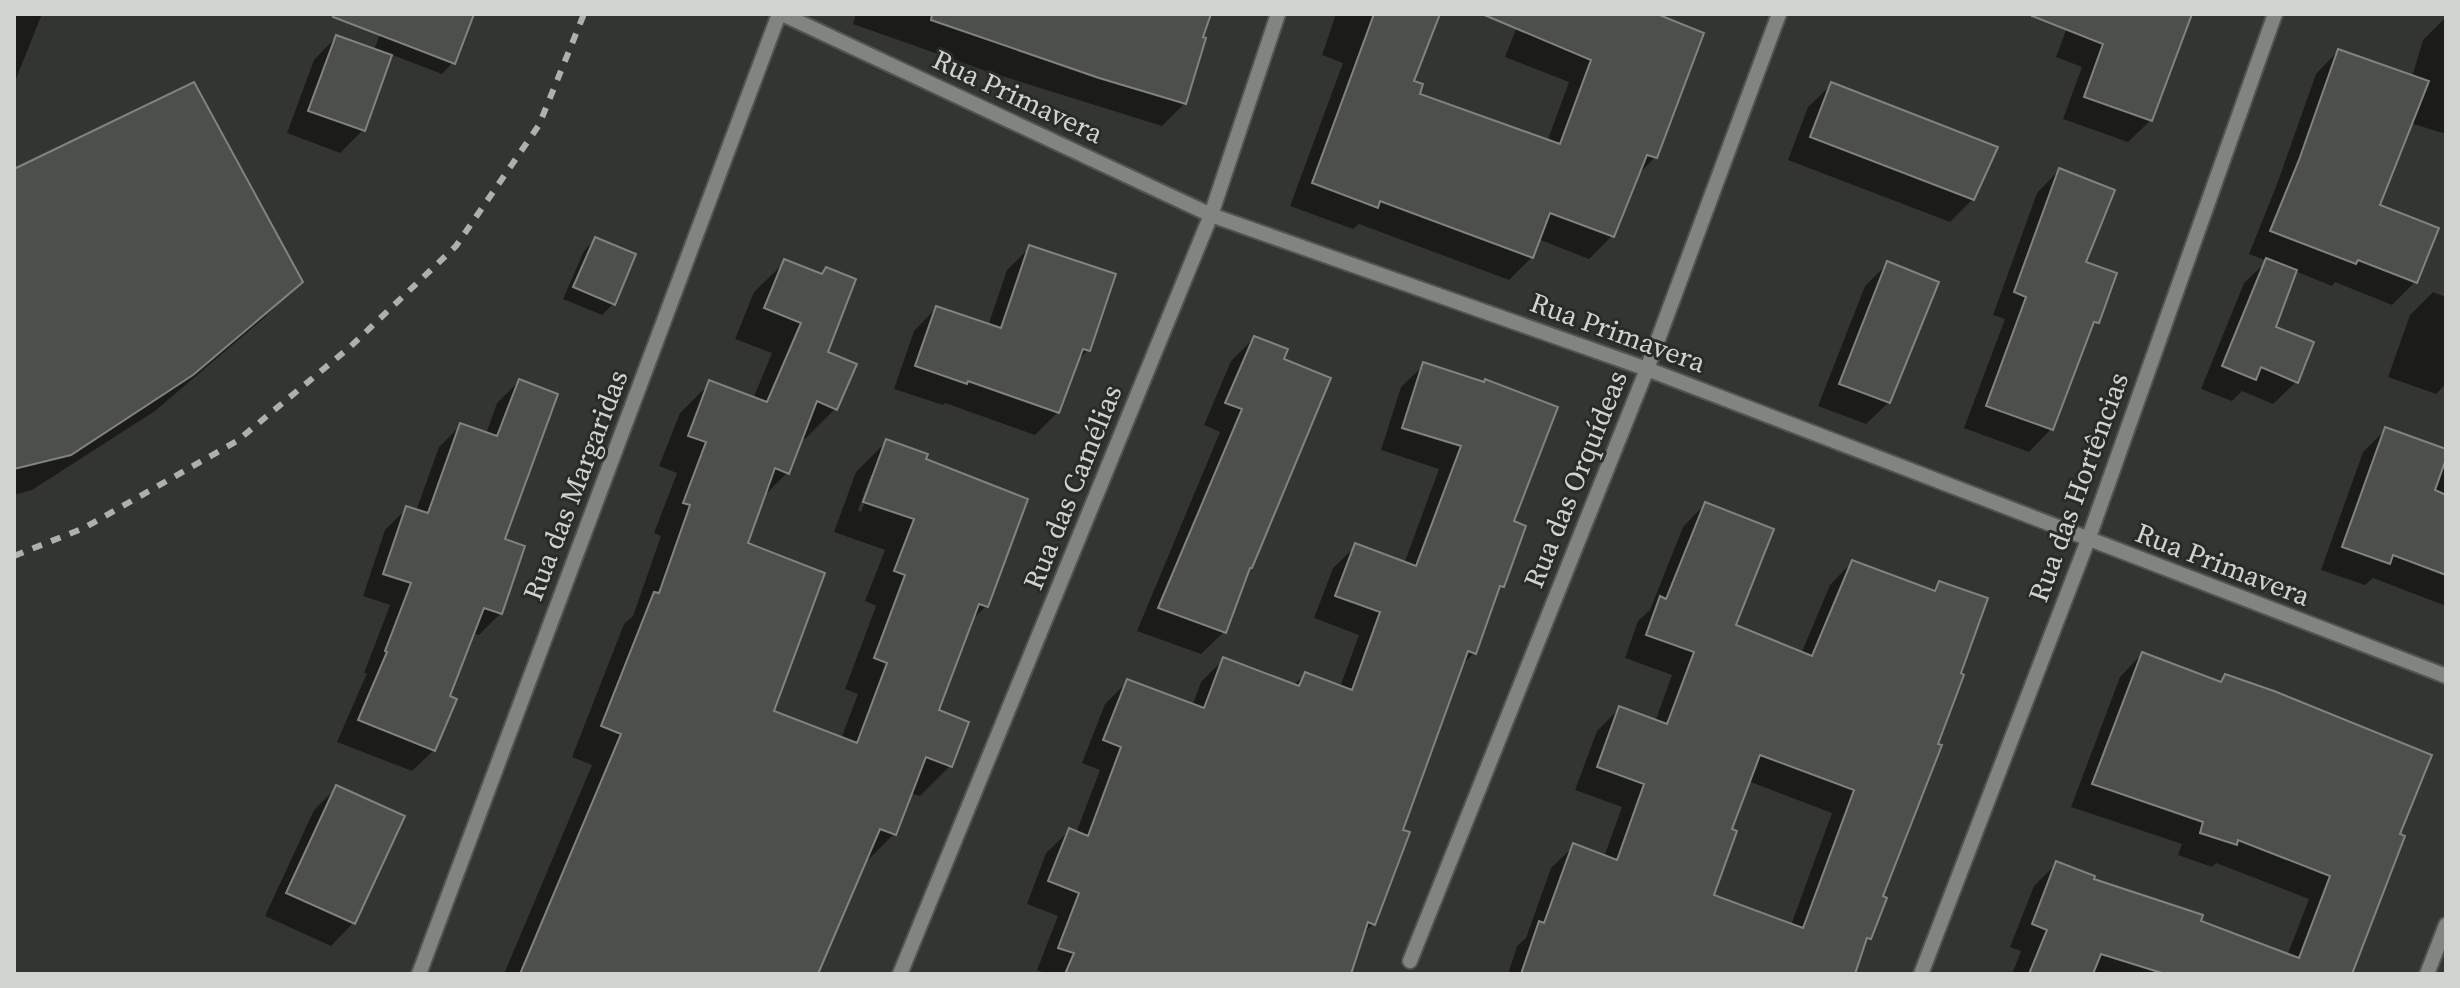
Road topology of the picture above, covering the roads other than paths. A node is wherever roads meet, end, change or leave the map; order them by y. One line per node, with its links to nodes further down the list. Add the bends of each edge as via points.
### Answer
1 (781, 14): 5 (street, Rua Primavera); 11 (street, Rua das Margaridas)
2 (1278, 14): 5 (street, Rua das Camélias)
3 (1779, 14): 6 (street, Rua das Orquídeas)
4 (2275, 14): 7 (street, Rua das Hortências)
5 (1211, 215): 6 (street, Rua Primavera); 12 (street, Rua das Camélias)
6 (1647, 369): 7 (street, Rua Primavera); 10 (street, Rua das Orquídeas)
7 (2088, 540): 8 (street, Rua Primavera); 13 (street, Rua das Hortências)
8 (2446, 676)
9 (2446, 925): 14 (street)
10 (1410, 961)
11 (419, 974)
12 (900, 974)
13 (1921, 974)
14 (2427, 974)

